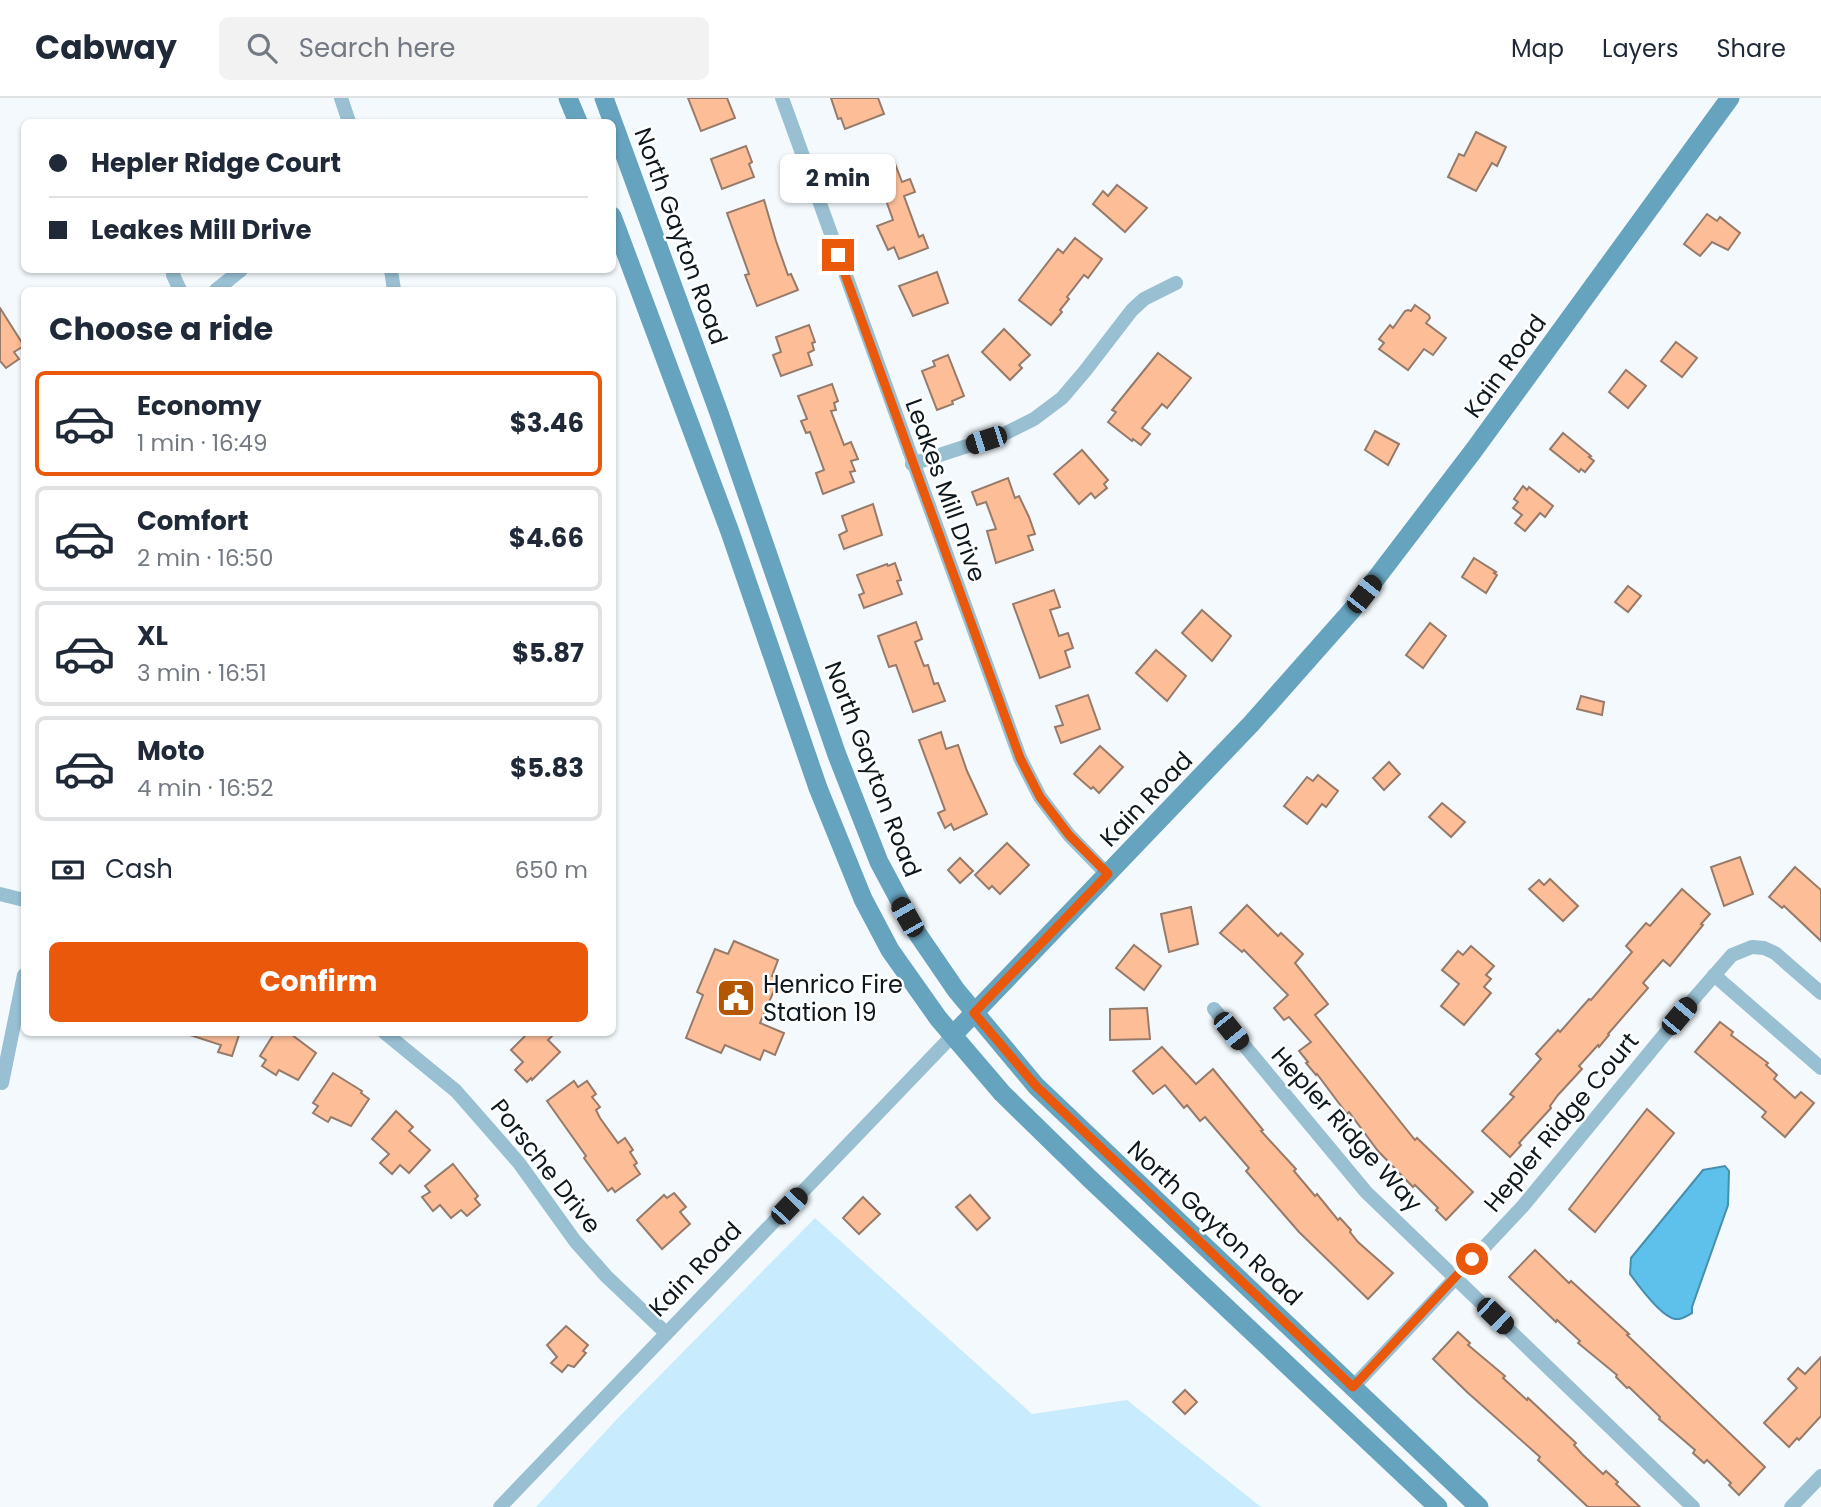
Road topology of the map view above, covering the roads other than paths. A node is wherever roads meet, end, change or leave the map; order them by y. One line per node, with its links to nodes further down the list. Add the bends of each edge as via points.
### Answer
1 (341, 98): 6 (street)
2 (568, 98): 7 (main road)
3 (604, 98): 8 (main road, North Gayton Road)
4 (782, 98): 14 (street, Leakes Mill Drive)
5 (1730, 98): 15 (main road, Kain Road, via 1352,610)
6 (348, 119)
7 (577, 119)
8 (612, 119)
9 (616, 131): 22 (main road, North Gayton Road, via 879,862 917,933)
10 (616, 227): 23 (main road, via 839,843 890,950)
11 (237, 273): 13 (street)
12 (1176, 284): 14 (street, via 1132,310 1062,398 1034,419 1004,434)
13 (220, 287)
14 (912, 464): 15 (street, Leakes Mill Drive, via 1020,758 1040,797)
15 (1108, 874): 22 (main road, Kain Road)
16 (0, 894): 17 (street)
17 (21, 899)
18 (1714, 975): 20 (street, Hepler Ridge Court, via 1732,955 1752,947 1764,948); 25 (street); 27 (street, Hepler Ridge Court, via 1523,1206)
19 (21, 990): 26 (street)
20 (1821, 993)
21 (1213, 1009): 27 (street, Hepler Ridge Way, via 1366,1192)
22 (974, 1013): 23 (main road, Kain Road); 29 (main road, North Gayton Road, via 1036,1086)
23 (953, 1035): 28 (street, Kain Road); 32 (main road, via 1045,1136)
24 (389, 1036): 28 (street, Porsche Drive, via 456,1091 519,1163 575,1241)
25 (1821, 1068)
26 (2, 1083)
27 (1455, 1277): 29 (street, Hepler Ridge Court); 34 (street, Hepler Ridge Way)
28 (666, 1334): 31 (street, Kain Road)
29 (1353, 1387): 33 (main road, North Gayton Road)
30 (1821, 1476): 35 (street)
31 (500, 1507)
32 (1438, 1507)
33 (1479, 1507)
34 (1693, 1507)
35 (1791, 1507)

